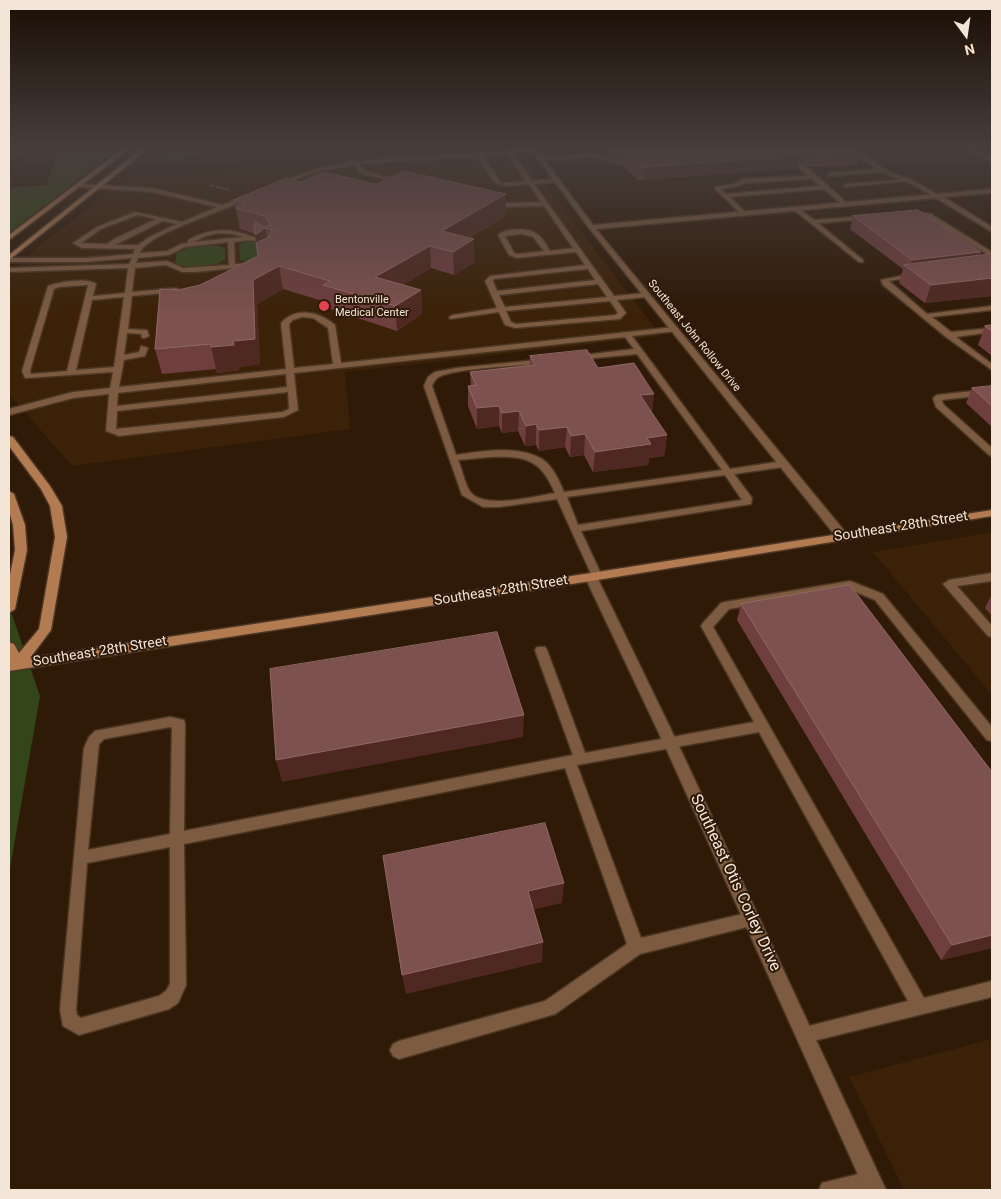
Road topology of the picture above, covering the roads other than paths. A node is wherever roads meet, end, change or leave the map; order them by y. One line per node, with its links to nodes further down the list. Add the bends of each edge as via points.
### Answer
1 (57, 203): 23 (main road)
2 (77, 203): 35 (main road)
3 (210, 203): 12 (lane)
4 (231, 203): 12 (lane)
5 (493, 203): 10 (lane)
6 (574, 203): 21 (street, Southeast John Rollow Drive)
7 (732, 203): 15 (lane)
8 (857, 203): 11 (street)
9 (948, 203): 22 (street)
10 (544, 204): 30 (lane)
11 (845, 204): 14 (street)
12 (224, 206): 13 (lane); 20 (lane)
13 (244, 206)
14 (795, 208): 15 (street); 19 (lane)
15 (743, 213): 21 (street)
16 (898, 214): 33 (lane, via 929,215)
17 (879, 216): 19 (lane)
18 (162, 219): 20 (lane); 27 (lane); 27 (lane, via 141,213 130,215 99,228 76,243)
19 (811, 222): 37 (lane)
20 (182, 224): 29 (lane)
21 (592, 227): 49 (street, Southeast John Rollow Drive)
22 (992, 230)
23 (9, 238)
24 (253, 238): 25 (lane); 26 (lane, via 237,232 215,231); 28 (lane, via 265,240)
25 (231, 240): 26 (lane); 40 (lane)
26 (183, 245): 31 (lane)
27 (109, 246): 29 (lane)
28 (270, 246)
29 (139, 247): 34 (lane)
30 (576, 250): 32 (lane); 41 (lane)
31 (168, 253): 34 (lane); 38 (lane)
32 (548, 253): 32 (lane, via 511,254 501,235 530,231 535,233)
33 (992, 254)
34 (135, 256): 35 (lane, via 86,260); 39 (lane)
35 (9, 259)
36 (264, 261): 40 (lane)
37 (861, 261)
38 (167, 263): 39 (lane); 40 (lane, via 182,270)
39 (132, 266): 42 (lane); 48 (lane)
40 (232, 266)
41 (588, 267): 44 (lane); 47 (lane, via 492,277 489,281)
42 (9, 270)
43 (926, 274): 55 (lane, via 886,280)
44 (599, 282): 47 (lane); 51 (lane)
45 (182, 290): 46 (lane)
46 (162, 291): 48 (lane); 52 (lane)
47 (494, 293): 54 (lane)
48 (129, 294): 50 (lane); 59 (lane)
49 (646, 295): 51 (lane); 57 (street, Southeast John Rollow Drive)
50 (90, 298): 70 (lane); 70 (lane, via 92,284 89,282 51,288 26,371 28,376)
51 (610, 298): 54 (lane); 54 (lane, via 622,314 515,326 508,323)
52 (162, 301)
53 (992, 308): 55 (lane)
54 (501, 310): 56 (lane)
55 (925, 316): 61 (lane)
56 (453, 317)
57 (674, 329): 60 (lane); 79 (street, Southeast John Rollow Drive)
58 (992, 330): 61 (lane)
59 (124, 331): 62 (lane, via 141,330); 65 (lane)
60 (627, 334): 64 (lane); 66 (lane)
61 (949, 335): 67 (lane)
62 (145, 336)
63 (144, 348): 65 (lane, via 142,354)
64 (639, 351): 78 (lane, via 438,374 428,386); 80 (lane)
65 (120, 358): 68 (lane)
66 (337, 366): 69 (lane); 69 (lane, via 332,327 312,315 298,315 285,322)
67 (992, 368)
68 (118, 369): 70 (lane); 72 (lane)
69 (289, 371): 71 (lane); 72 (lane)
70 (71, 374)
71 (291, 388): 74 (lane); 74 (lane, via 294,410 284,414 119,434 111,431)
72 (114, 390): 74 (lane); 75 (lane, via 58,398)
73 (992, 391): 77 (lane, via 937,398 939,405)
74 (112, 409)
75 (9, 412)
76 (9, 439): 92 (main road, via 56,506 61,537 45,630)
77 (992, 453)
78 (453, 458): 82 (lane, via 510,454 535,459 547,468); 82 (lane, via 465,493 483,504)
79 (783, 464): 80 (lane); 85 (street, Southeast John Rollow Drive)
80 (728, 471): 82 (lane); 84 (lane, via 747,502)
81 (9, 494): 88 (main road, via 19,525 21,550)
82 (560, 496): 84 (lane)
83 (992, 513): 85 (main road, Southeast 28th Street)
84 (575, 529): 86 (lane)
85 (842, 536): 86 (main road, Southeast 28th Street)
86 (594, 576): 92 (main road, Southeast 28th Street); 95 (street, Southeast Otis Corley Drive)
87 (992, 577): 89 (lane, via 949,584)
88 (9, 609)
89 (992, 632)
90 (9, 648): 92 (main road)
91 (541, 650): 96 (lane)
92 (14, 665)
93 (762, 726): 94 (lane, via 707,626 725,606 850,585 879,597); 95 (lane); 102 (lane)
94 (992, 736)
95 (671, 744): 96 (lane); 99 (street, Southeast Otis Corley Drive)
96 (575, 760): 97 (lane); 100 (lane)
97 (177, 839): 98 (lane); 98 (lane, via 179,724 170,722 100,735 94,741); 98 (lane, via 178,985 163,1003 79,1027 69,1020 68,1010)
98 (80, 858)
99 (751, 918): 100 (lane); 103 (street, Southeast Otis Corley Drive)
100 (636, 947): 104 (lane, via 549,1008)
101 (992, 989): 102 (lane)
102 (920, 1007): 103 (lane)
103 (805, 1035): 105 (street, Southeast Otis Corley Drive)
104 (399, 1050)
105 (873, 1185): 106 (lane)
106 (829, 1190)

